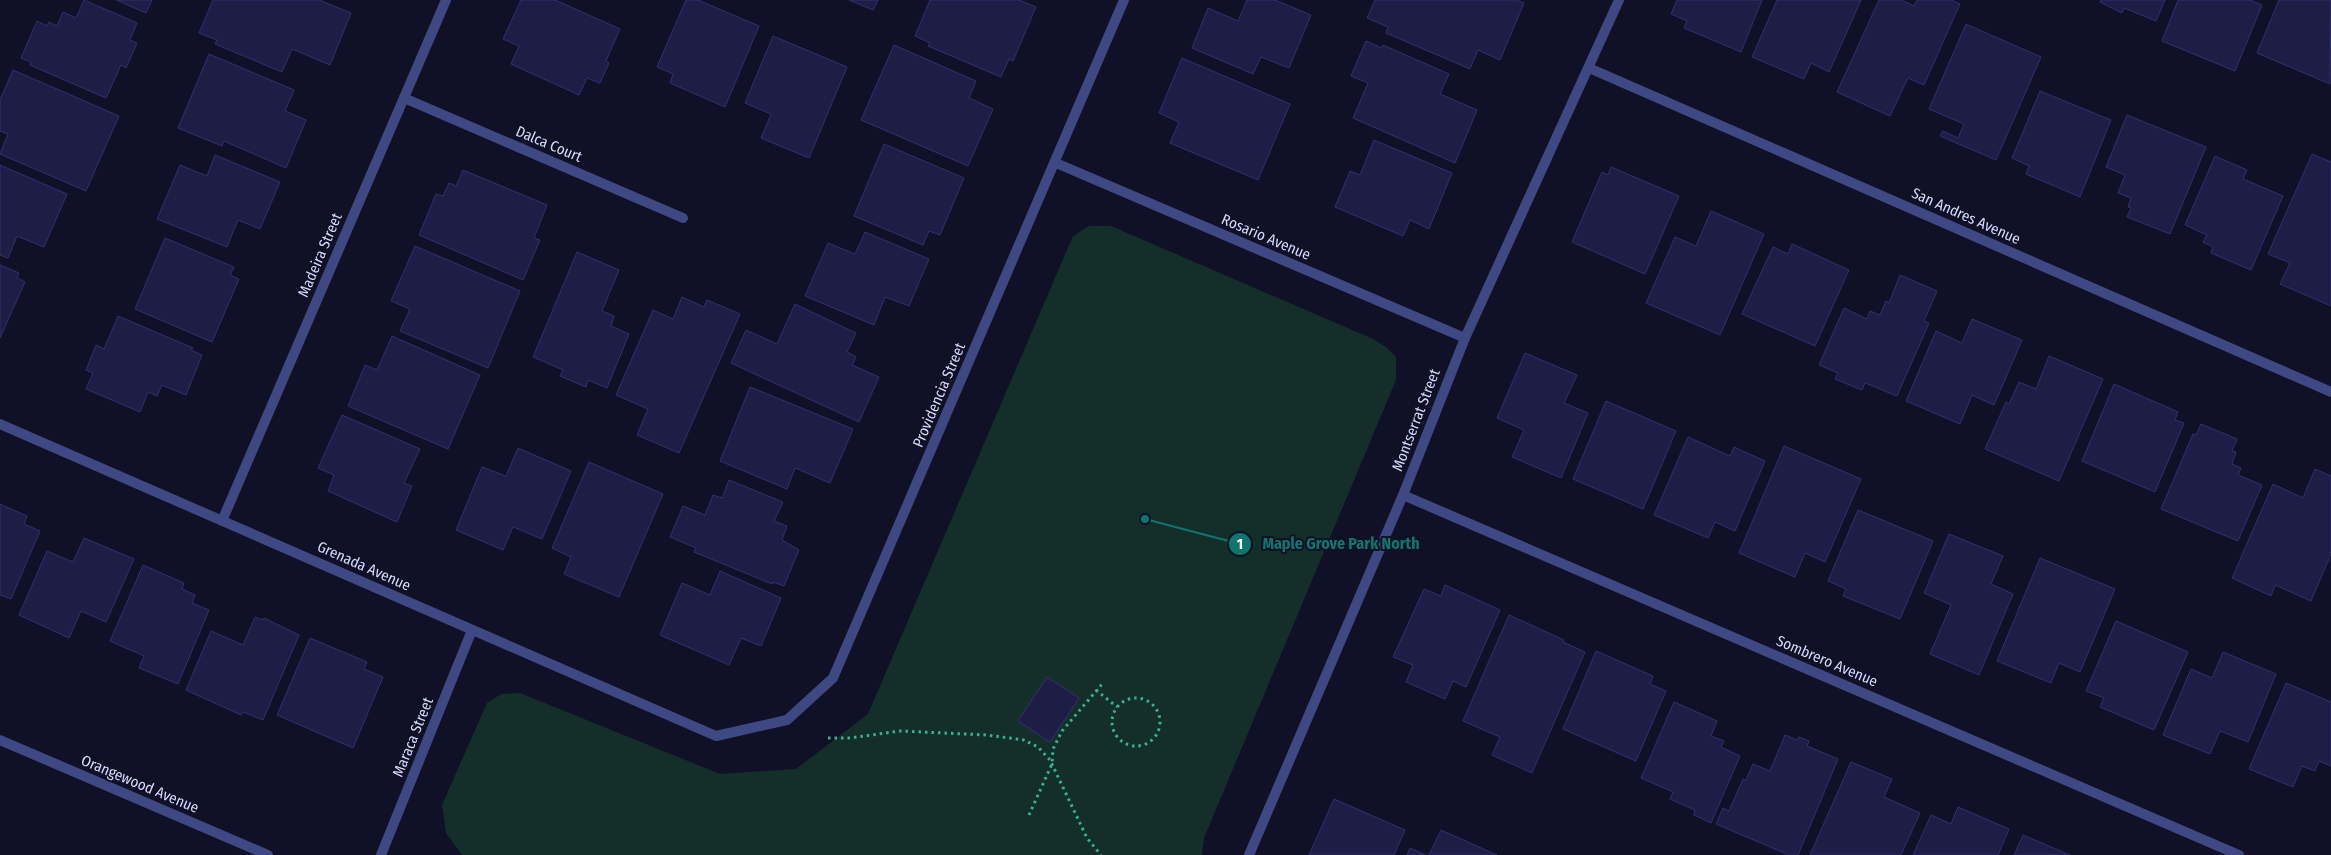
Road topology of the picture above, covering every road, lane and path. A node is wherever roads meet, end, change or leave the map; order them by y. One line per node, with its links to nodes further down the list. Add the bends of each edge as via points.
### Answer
1 (446, 0): 5 (street, Madeira Street)
2 (1124, 0): 6 (street, Providencia Street)
3 (1619, 0): 4 (street, Montserrat Street)
4 (1589, 68): 8 (street, Montserrat Street); 9 (street, San Andres Avenue)
5 (404, 98): 7 (street, Dalca Court); 12 (street, Madeira Street)
6 (1056, 163): 8 (street, Rosario Avenue); 17 (street, Providencia Street, via 833,678 788,720)
7 (683, 218)
8 (1465, 338): 11 (street, Montserrat Street)
9 (2331, 392)
10 (0, 424): 12 (street, Grenada Avenue)
11 (1403, 495): 25 (street, Montserrat Street); 26 (street, Sombrero Avenue)
12 (222, 521): 13 (street, Grenada Avenue)
13 (472, 630): 17 (street, Grenada Avenue); 23 (street, Maraca Street)
14 (1103, 684): 15 (path)
15 (1096, 690): 16 (path); 20 (path, via 1062,731)
16 (1116, 707): 16 (path, via 1128,698 1136,697 1150,703 1159,716 1158,732 1146,744 1129,745 1122,741 1112,728)
17 (716, 736)
18 (828, 738): 20 (path, via 900,731 1005,737 1038,746)
19 (0, 740): 22 (street, Orangewood Avenue)
20 (1052, 764): 21 (path); 24 (path, via 1087,838)
21 (1029, 815)
22 (268, 855)
23 (381, 855)
24 (1101, 855)
25 (1249, 855)
26 (2239, 855)

